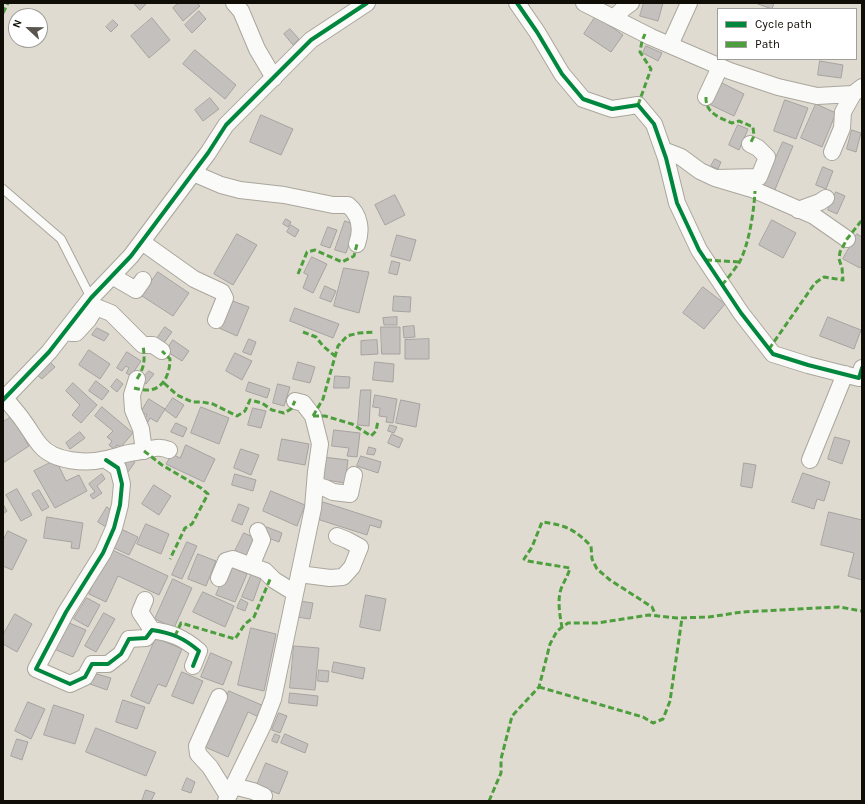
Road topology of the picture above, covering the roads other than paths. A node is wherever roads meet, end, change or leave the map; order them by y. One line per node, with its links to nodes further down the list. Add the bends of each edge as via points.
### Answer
1 (234, 3): 10 (street, via 241,11 257,49)
2 (367, 3): 10 (street, via 312,40)
3 (517, 3): 14 (street, via 562,74 583,99 612,109 638,105 654,124)
4 (584, 3): 7 (street)
5 (631, 3): 7 (street)
6 (689, 3): 8 (street)
7 (614, 18): 8 (street)
8 (670, 45): 9 (street)
9 (720, 67): 11 (street, via 778,87 817,96); 12 (street)
10 (274, 78): 16 (street, via 226,125)
11 (857, 91): 15 (street, via 843,112 842,128)
12 (706, 98)
13 (750, 144): 17 (street, via 767,157 759,177)
14 (663, 150): 17 (street, via 681,157); 31 (street, via 677,203 699,250 741,313 773,354)
15 (832, 152)
16 (193, 173): 22 (street); 23 (street, via 240,190 284,195 333,205 348,205 353,209 359,222 360,236)
17 (715, 178): 20 (street, via 752,189)
18 (3, 189): 26 (lane, via 61,239)
19 (826, 198): 20 (street)
20 (798, 210): 21 (street, via 814,216)
21 (847, 239)
22 (142, 242): 24 (street); 27 (street, via 194,279 222,292 225,298)
23 (357, 244)
24 (112, 276): 25 (street, via 136,290); 26 (street)
25 (143, 280)
26 (90, 298): 28 (street)
27 (216, 320)
28 (64, 333): 29 (street, via 76,333 96,307 111,313 142,345 153,345); 33 (street)
29 (162, 351)
30 (862, 368): 31 (street, via 859,378)
31 (845, 374): 38 (street)
32 (137, 379): 35 (street, via 132,395 133,410 141,429)
33 (4, 399): 37 (street, via 50,454 81,462)
34 (295, 401): 40 (street, via 303,403 313,416 320,444)
35 (144, 450): 36 (street, via 161,446); 37 (street, via 124,453)
36 (169, 450)
37 (106, 460): 48 (street, via 118,468 122,484 114,528 103,553 66,612 36,669 70,684 86,677 92,664 108,664 121,654 129,639 146,638)
38 (810, 460)
39 (354, 475): 40 (street, via 350,494 333,492)
40 (315, 485): 44 (street, via 313,508)
41 (258, 531): 43 (street, via 262,540)
42 (337, 536): 44 (street, via 360,547 352,567 343,577)
43 (251, 566): 45 (street, via 233,559 226,561); 46 (street, via 265,571)
44 (299, 574): 46 (street)
45 (219, 578)
46 (295, 593): 51 (street, via 265,734)
47 (145, 600): 48 (street, via 140,612)
48 (152, 630): 49 (street, via 166,632 187,641 199,651)
49 (193, 666)
50 (219, 696): 51 (street, via 197,746 198,754)
51 (229, 794): 52 (street, via 253,791)
52 (264, 796)

